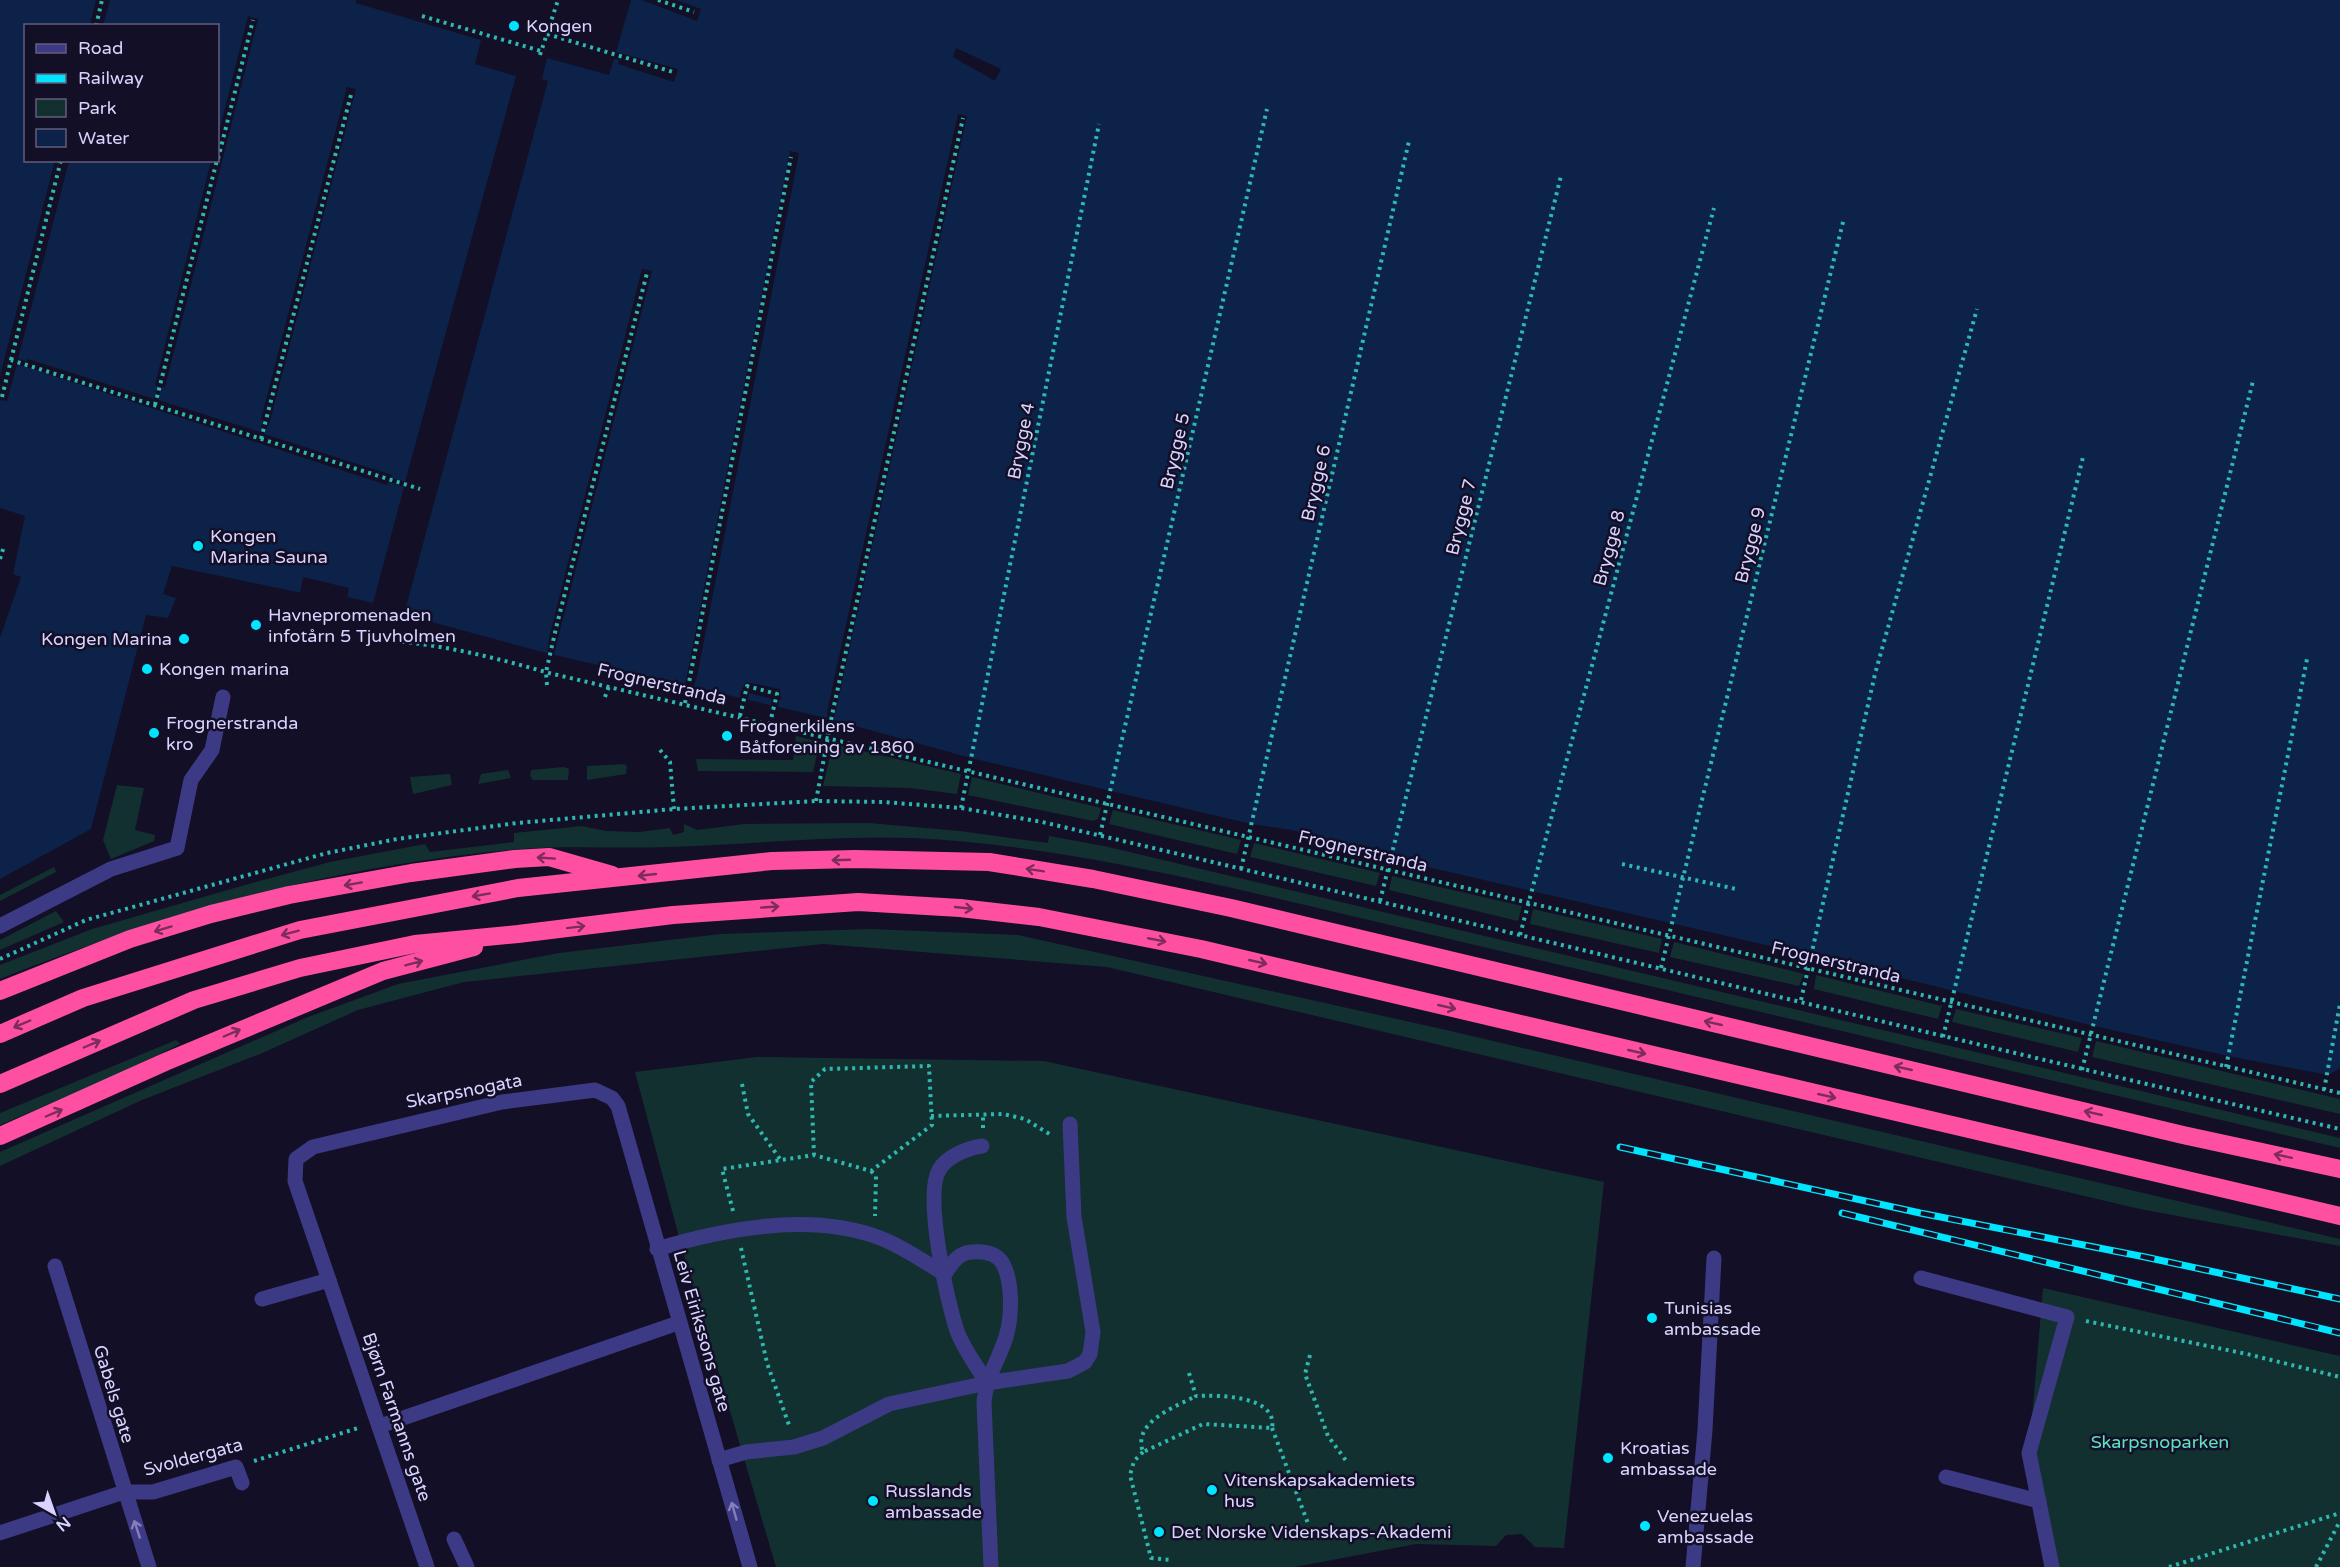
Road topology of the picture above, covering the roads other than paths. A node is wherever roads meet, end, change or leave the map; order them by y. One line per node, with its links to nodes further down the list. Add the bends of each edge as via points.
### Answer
1 (223, 697): 3 (street, via 212,750 191,780 177,848 111,869)
2 (623, 877): 5 (highway, one-way to 5, via 549,857 400,875 211,914 130,939); 6 (highway, one-way to 6, via 518,888 300,930 83,998); 13 (highway, one-way to 2, via 1231,908 1093,879 989,862 855,859 772,861)
3 (0, 926)
4 (518, 934): 7 (highway, one-way to 4, via 194,1000 300,968 415,944); 10 (highway, one-way to 4, via 175,1057 383,971); 14 (highway, one-way to 14, via 674,915 858,902 1039,917 1201,949)
5 (0, 991)
6 (0, 1034)
7 (0, 1084)
8 (618, 1106): 12 (street, Skarpsnogata, via 606,1093 583,1090 502,1102); 15 (street, Leiv Eirikssons gate)
9 (1070, 1130): 23 (street, via 1074,1217 1093,1332 1090,1354 1068,1371)
10 (0, 1136)
11 (982, 1146): 18 (street, via 950,1159 938,1172 933,1199)
12 (314, 1147): 20 (street, Bjørn Farmanns gate, via 296,1159 295,1181)
13 (2340, 1169)
14 (2340, 1216)
15 (657, 1249): 18 (street, via 738,1230 821,1226 874,1236); 22 (street, Leiv Eirikssons gate)
16 (1714, 1258): 37 (street, via 1706,1430)
17 (55, 1266): 28 (street, Gabels gate)
18 (945, 1274): 23 (street, via 958,1333); 23 (street, via 954,1259 969,1252 991,1253 1003,1263 1010,1308 1006,1335)
19 (1921, 1278): 29 (street, via 2067,1317 2029,1453)
20 (329, 1280): 21 (street); 24 (street, Bjørn Farmanns gate)
21 (262, 1299)
22 (678, 1323): 24 (street); 25 (street, Leiv Eirikssons gate)
23 (987, 1383): 25 (street, via 889,1404 824,1438 804,1444); 36 (street, via 984,1402)
24 (380, 1426): 33 (street, Bjørn Farmanns gate)
25 (719, 1460): 35 (street, Leiv Eirikssons gate, one-way to 25)
26 (1946, 1477): 29 (street)
27 (242, 1483): 28 (street, Svoldergata, via 236,1467 153,1492)
28 (124, 1492): 30 (street, Svoldergata); 32 (street, Gabels gate, one-way to 28)
29 (2039, 1501): 38 (street)
30 (0, 1533)
31 (454, 1539): 34 (street)
32 (149, 1567)
33 (427, 1567)
34 (467, 1567)
35 (750, 1567)
36 (991, 1567)
37 (1693, 1567)
38 (2052, 1567)

